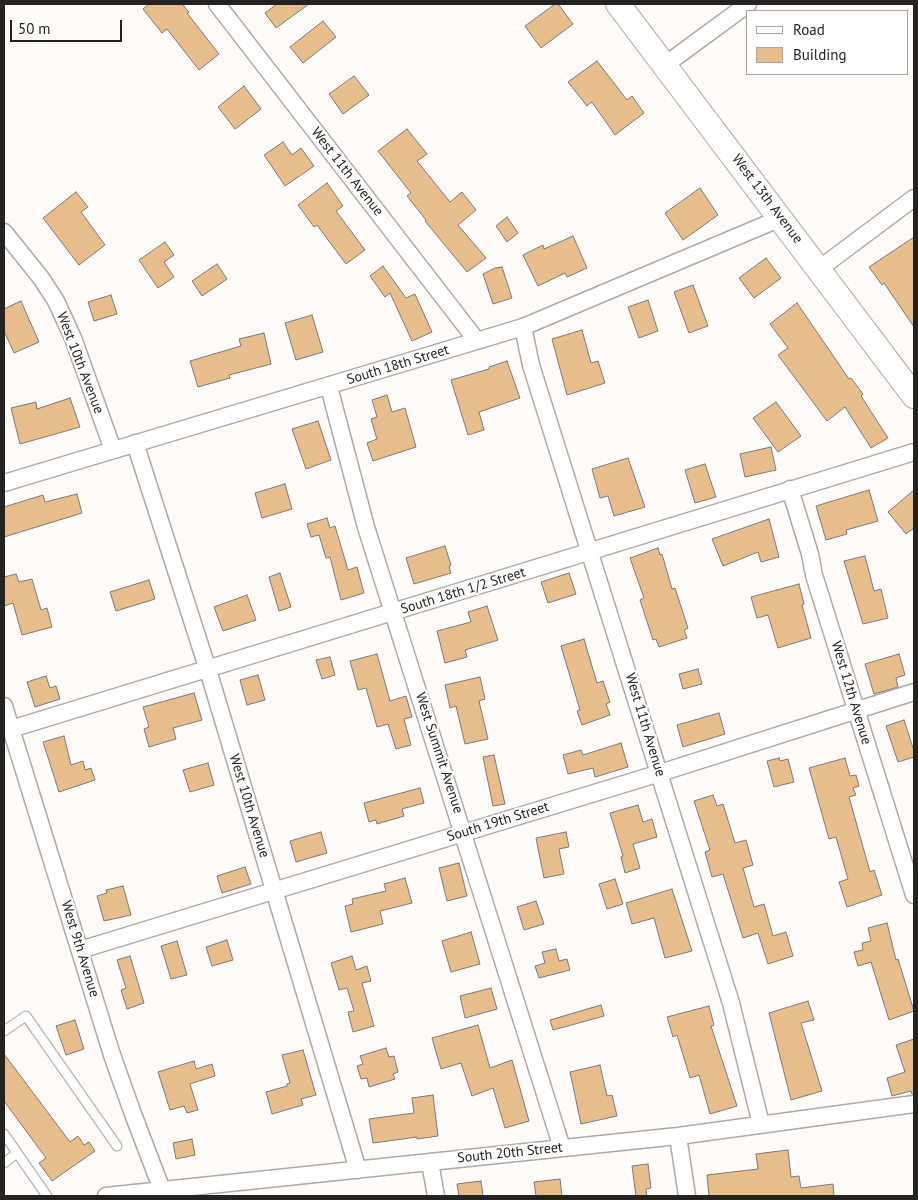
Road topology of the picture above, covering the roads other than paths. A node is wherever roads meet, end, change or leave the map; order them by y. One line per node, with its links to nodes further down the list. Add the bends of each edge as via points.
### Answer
1 (217, 4): 10 (street, West 11th Avenue)
2 (618, 4): 4 (street, West 13th Avenue)
3 (748, 4): 4 (street)
4 (665, 66): 6 (street, West 13th Avenue)
5 (914, 198): 8 (street)
6 (781, 218): 8 (street, West 13th Avenue); 9 (street, South 18th Street)
7 (4, 232): 14 (street, West 10th Avenue, via 56,300)
8 (819, 269): 12 (street, West 13th Avenue)
9 (523, 327): 10 (street, South 18th Street); 18 (street, West 11th Avenue, via 531,365)
10 (476, 341): 11 (street, South 18th Street)
11 (328, 386): 13 (street, South 18th Street); 19 (street, West Summit Avenue, via 366,527)
12 (914, 396)
13 (135, 443): 14 (street, South 18th Street); 20 (street, West 10th Avenue)
14 (113, 450): 16 (street, South 18th Street)
15 (914, 452): 17 (street, South 18th 1/2 Street)
16 (4, 483)
17 (790, 489): 18 (street, South 18th 1/2 Street); 23 (street, West 12th Avenue)
18 (591, 552): 19 (street, South 18th 1/2 Street); 25 (street, West 11th Avenue)
19 (394, 612): 20 (street, South 18th 1/2 Street); 26 (street, West Summit Avenue)
20 (208, 670): 24 (street, South 18th 1/2 Street); 27 (street, West 10th Avenue)
21 (914, 692): 23 (street, South 19th Street)
22 (4, 706): 24 (street, West 9th Avenue)
23 (856, 709): 25 (street, South 19th Street); 28 (street, West 12th Avenue)
24 (10, 729): 29 (street, West 9th Avenue)
25 (660, 772): 26 (street, South 19th Street); 32 (street, West 11th Avenue, via 731,1003)
26 (464, 833): 27 (street, South 19th Street); 36 (street, West Summit Avenue)
27 (275, 890): 29 (street, South 19th Street); 40 (street, West 10th Avenue)
28 (914, 895)
29 (80, 950): 41 (street, West 9th Avenue, via 132,1114)
30 (4, 1031): 35 (lane, via 26,1016)
31 (914, 1104): 32 (street, South 20th Street)
32 (762, 1124): 34 (street, South 20th Street)
33 (4, 1134): 37 (lane)
34 (678, 1136): 36 (street, South 20th Street); 45 (street)
35 (117, 1146)
36 (562, 1148): 38 (street, South 20th Street)
37 (17, 1153): 39 (lane); 42 (lane)
38 (430, 1162): 40 (street, South 20th Street); 44 (street)
39 (4, 1163)
40 (358, 1170): 41 (street, South 20th Street)
41 (162, 1190): 43 (street, South 20th Street)
42 (47, 1196)
43 (106, 1196)
44 (436, 1196)
45 (687, 1196)

